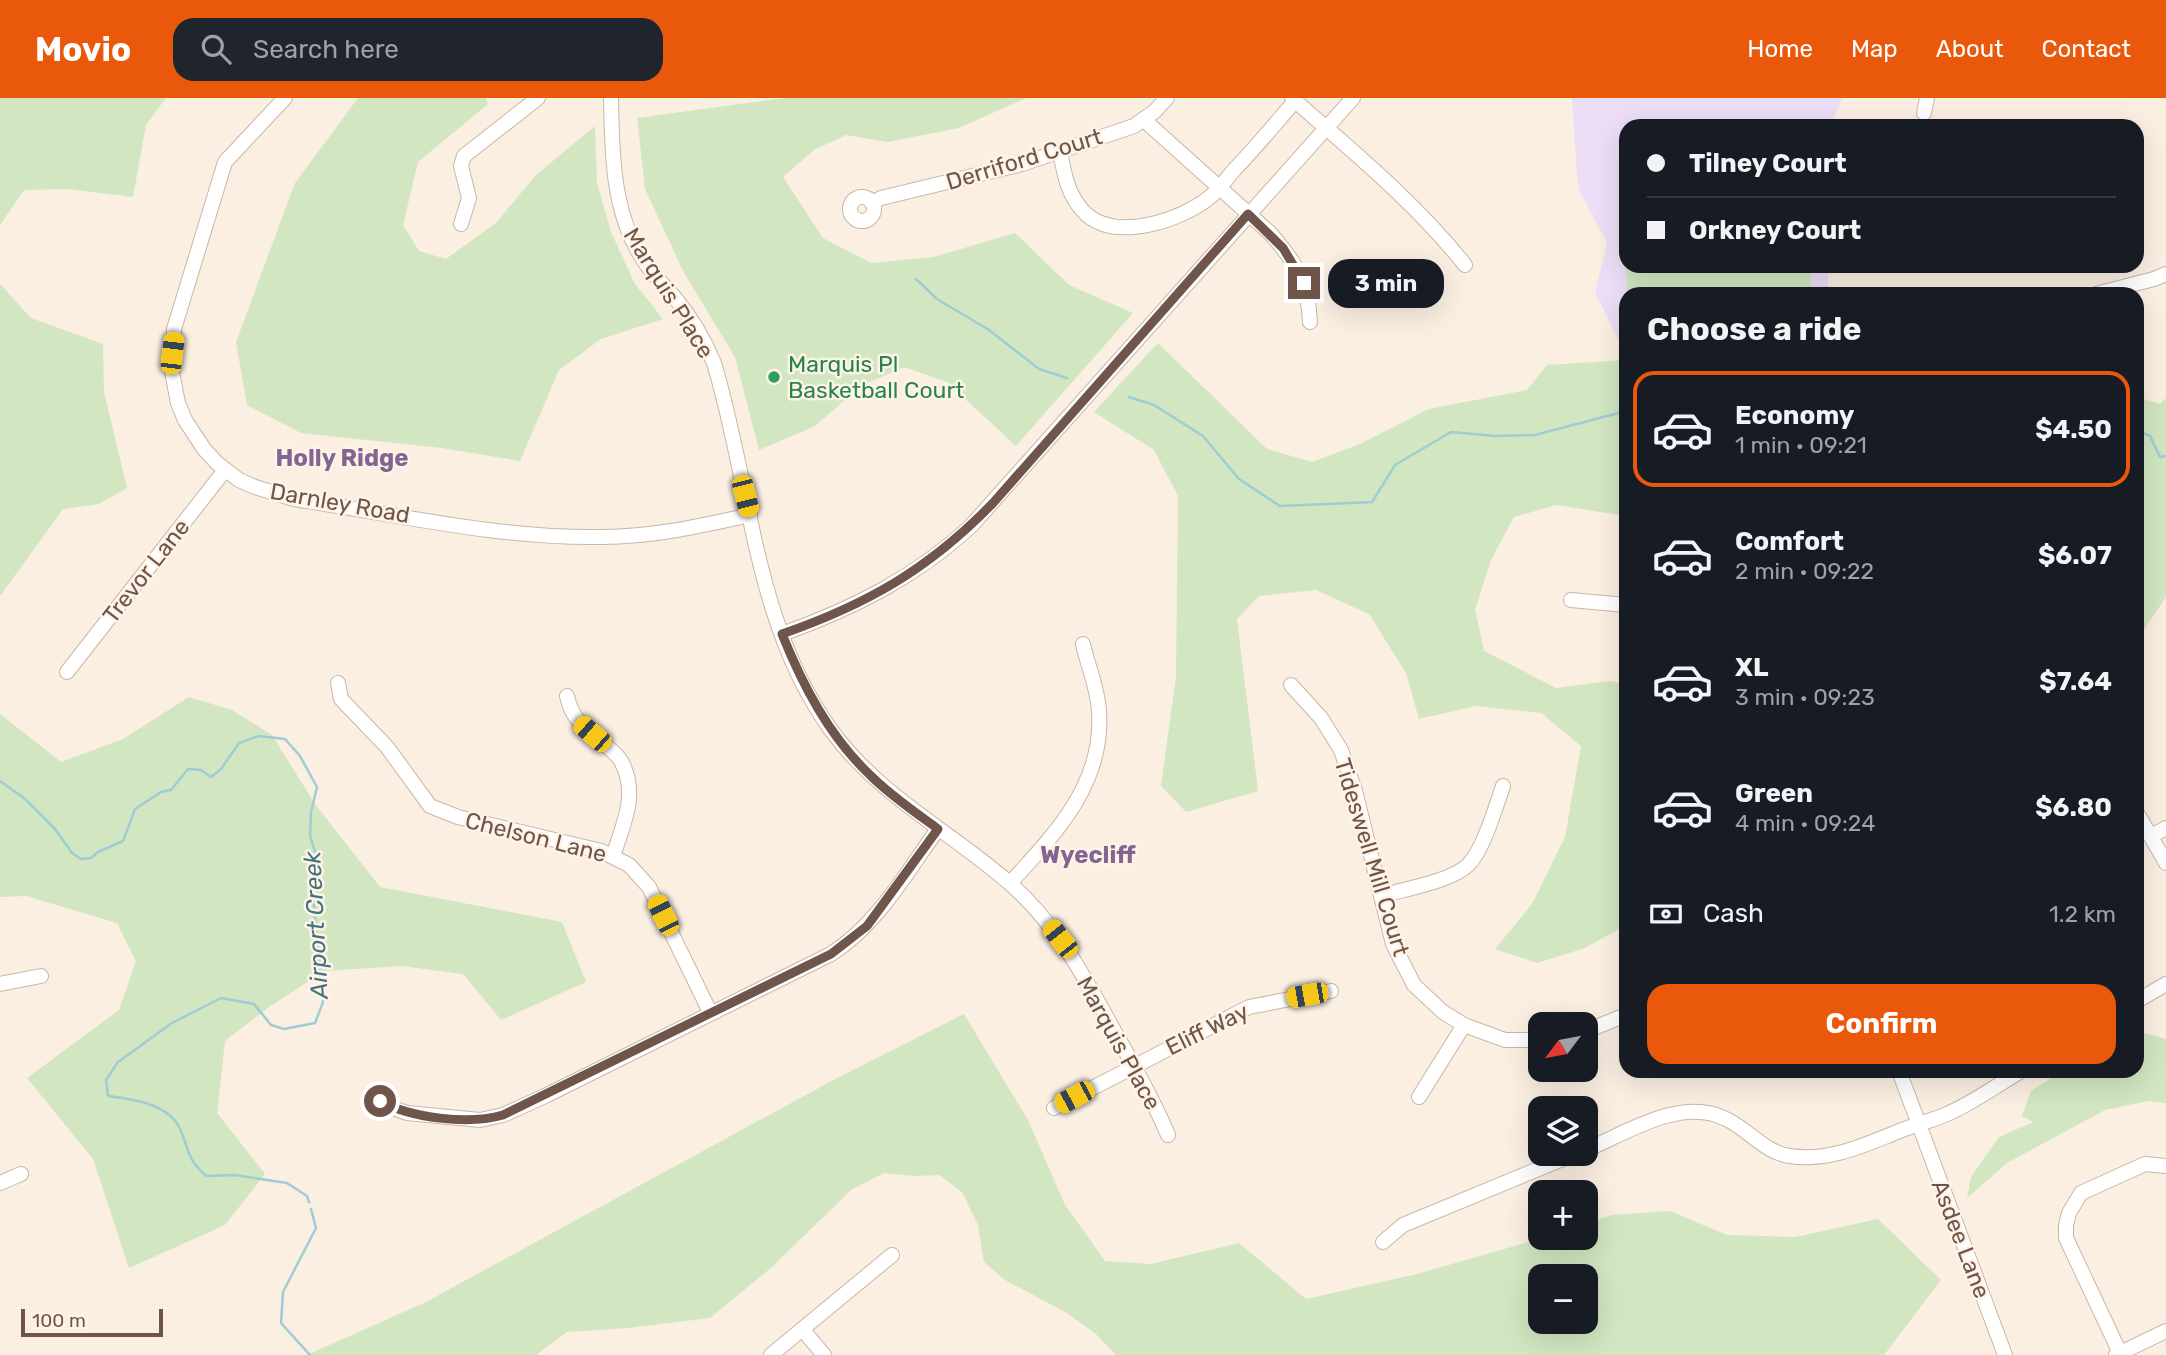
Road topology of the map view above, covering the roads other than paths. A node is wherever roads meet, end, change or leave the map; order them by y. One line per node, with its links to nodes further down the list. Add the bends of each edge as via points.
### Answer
1 (285, 98): 20 (street, Darnley Road, via 225,162 174,329 172,372 178,403 204,449)
2 (538, 98): 15 (street, via 464,156 461,166 469,198)
3 (611, 98): 21 (street, Marquis Place, via 624,220 641,258 688,314 705,343 719,380)
4 (1167, 98): 9 (street, Derriford Court)
5 (1353, 98): 10 (street)
6 (1927, 98): 8 (street)
7 (1294, 99): 10 (street); 12 (street)
8 (1924, 113)
9 (1144, 120): 11 (street, Derriford Court); 12 (street)
10 (1325, 127): 14 (street); 16 (street, via 1424,218)
11 (1060, 151): 12 (street, via 1077,204 1093,219 1117,227 1179,215); 13 (street, Derriford Court)
12 (1218, 188): 14 (street)
13 (872, 202)
14 (1248, 214): 19 (street, via 1295,265 1307,294); 24 (street, via 955,541 876,595)
15 (461, 224)
16 (1465, 265)
17 (2166, 274): 18 (street)
18 (2123, 287)
19 (1310, 322)
20 (225, 470): 21 (street, Darnley Road, via 255,487 295,499 543,536 656,534); 26 (street, Trevor Lane)
21 (750, 515): 24 (street, Marquis Place)
22 (1571, 600): 23 (street)
23 (1619, 604)
24 (782, 634): 33 (street, Marquis Place, via 815,704 847,751 895,797)
25 (1083, 644): 37 (street, via 1099,712 1095,759 1069,816)
26 (67, 673)
27 (338, 682): 35 (street, Chelson Lane, via 341,699 387,747 430,806)
28 (1291, 685): 38 (street, Tideswell Mill Court, via 1321,718 1341,750)
29 (567, 696): 35 (street, via 578,722 621,760 630,786 628,811)
30 (1503, 786): 38 (street, via 1484,838 1468,865 1448,876)
31 (2144, 824): 34 (street)
32 (2166, 828): 34 (street)
33 (938, 829): 37 (street, Marquis Place); 44 (street, via 867,926 847,944)
34 (2151, 836): 36 (street)
35 (613, 856): 44 (street, Chelson Lane, via 629,865 649,887)
36 (2166, 863)
37 (1010, 883): 49 (street, Marquis Place, via 1060,939)
38 (1381, 896): 46 (street, Tideswell Mill Court, via 1393,944 1414,985)
39 (41, 976): 40 (street)
40 (0, 984)
41 (2166, 984): 43 (street)
42 (1331, 991): 49 (street, Eliff Way, via 1249,1007)
43 (2144, 997)
44 (710, 1012): 52 (street, via 545,1096 491,1118 407,1113)
45 (1619, 1018): 47 (street)
46 (1464, 1025): 48 (street, Tideswell Mill Court, via 1505,1040); 53 (street)
47 (1598, 1026)
48 (1528, 1040)
49 (1133, 1066): 54 (street, Eliff Way); 56 (street, Marquis Place)
50 (1902, 1078): 55 (street, Asdee Lane)
51 (2005, 1078): 55 (street, via 1948,1114)
52 (370, 1094)
53 (1419, 1097)
54 (1054, 1108)
55 (1918, 1124): 57 (street, via 1848,1152 1787,1156 1726,1118 1685,1111); 69 (street, Asdee Lane)
56 (1168, 1135)
57 (1598, 1145)
58 (1546, 1166): 62 (street, via 1403,1225)
59 (2166, 1166): 66 (street, via 2146,1164 2081,1193 2069,1213 2066,1238)
60 (21, 1174): 61 (street)
61 (0, 1183)
62 (1383, 1242)
63 (892, 1255): 64 (street)
64 (802, 1329): 67 (street); 68 (street)
65 (2166, 1331): 66 (street)
66 (2118, 1354)
67 (771, 1355)
68 (824, 1355)
69 (2005, 1355)

